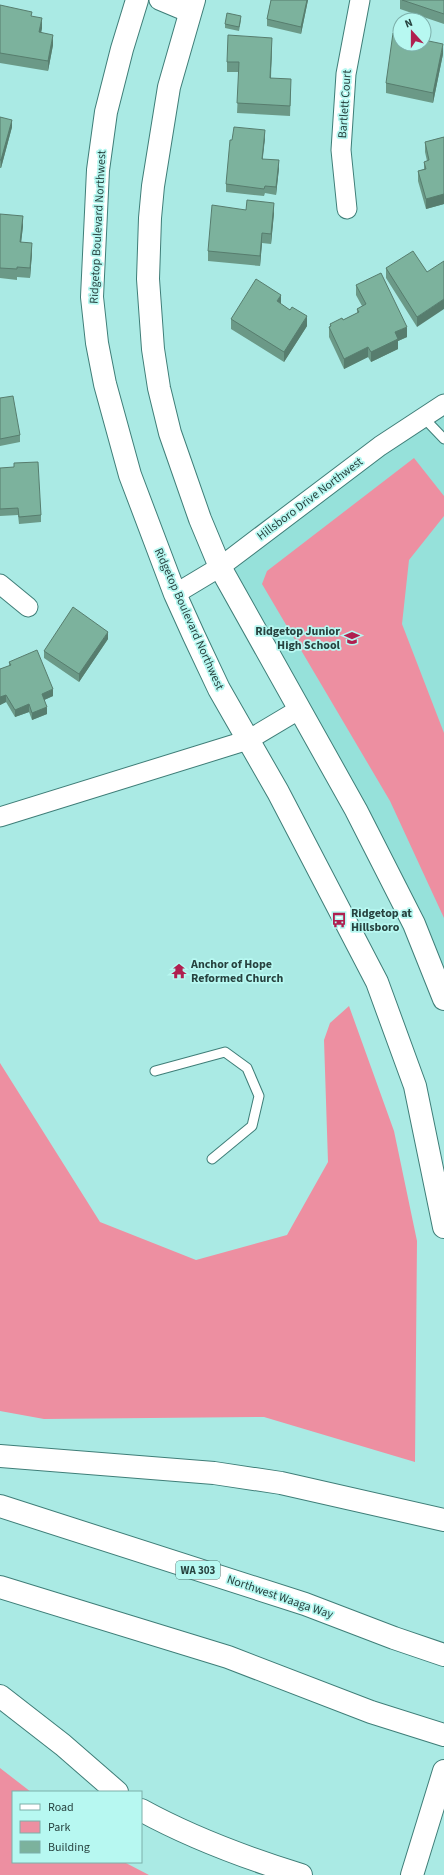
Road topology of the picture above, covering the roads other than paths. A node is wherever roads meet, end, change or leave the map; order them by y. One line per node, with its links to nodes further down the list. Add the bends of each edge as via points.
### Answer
1 (137, 0): 11 (main road, Ridgetop Boulevard Northwest, via 106,112 98,170 92,296 104,378 130,475)
2 (159, 0): 4 (street)
3 (360, 0): 5 (street, Bartlett Court, via 346,74 341,150)
4 (192, 6): 9 (main road, via 169,87 153,186 148,279 153,348 170,433 194,505)
5 (347, 209)
6 (444, 404): 7 (street, Hillsboro Drive Northwest)
7 (424, 417): 8 (lane); 9 (street, Hillsboro Drive Northwest, via 380,446)
8 (444, 440)
9 (220, 567): 11 (street, Hillsboro Drive Northwest); 13 (main road)
10 (0, 584): 12 (street)
11 (175, 594): 14 (main road, Ridgetop Boulevard Northwest, via 219,689)
12 (28, 608)
13 (300, 709): 14 (street); 16 (main road, via 356,810 414,924)
14 (248, 740): 15 (street); 19 (main road, Ridgetop Boulevard Northwest, via 378,982 415,1086)
15 (0, 818)
16 (444, 999)
17 (155, 1071): 18 (lane, via 225,1052 247,1068 259,1096 252,1126)
18 (212, 1159)
19 (444, 1227)
20 (0, 1456): 22 (main road, via 206,1472 281,1482)
21 (0, 1506): 24 (main road, Northwest Waaga Way / WA 303, via 305,1604)
22 (444, 1520)
23 (0, 1587): 26 (main road, via 228,1658 371,1712)
24 (444, 1655)
25 (0, 1696): 28 (main road, via 63,1745)
26 (444, 1735)
27 (444, 1771): 33 (main road)
28 (116, 1791)
29 (142, 1811): 30 (main road, via 173,1828)
30 (266, 1864): 31 (main road); 32 (main road)
31 (284, 1875)
32 (301, 1875)
33 (412, 1875)

